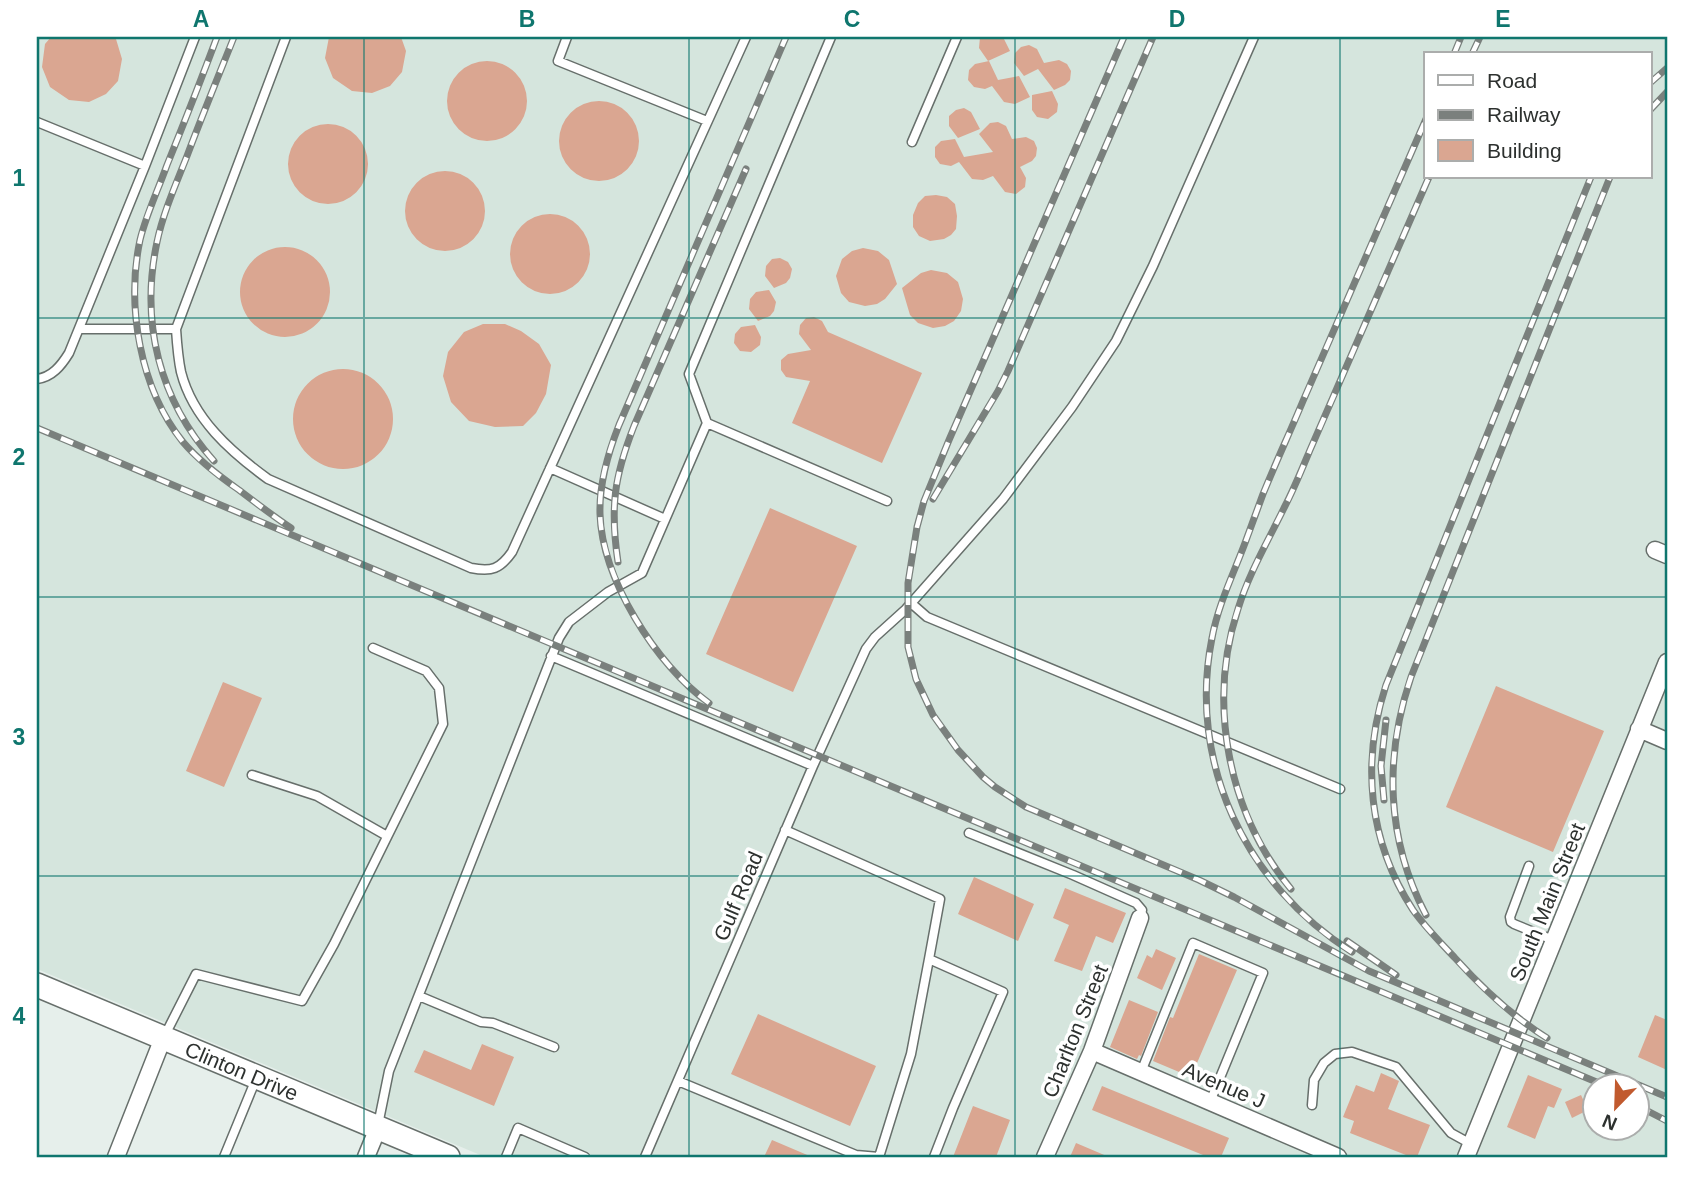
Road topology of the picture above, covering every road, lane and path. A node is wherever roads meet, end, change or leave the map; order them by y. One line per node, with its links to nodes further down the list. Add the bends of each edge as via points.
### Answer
1 (195, 37): 11 (lane)
2 (286, 37): 13 (lane)
3 (567, 37): 8 (lane, via 558,61)
4 (746, 37): 8 (lane)
5 (831, 37): 15 (lane, via 690,374)
6 (957, 37): 10 (lane)
7 (1254, 37): 19 (lane, Gulf Road, via 1116,341 1003,499)
8 (707, 121): 16 (lane)
9 (37, 122): 11 (lane)
10 (912, 142)
11 (145, 166): 12 (lane)
12 (80, 329): 13 (lane); 14 (lane, via 62,364)
13 (176, 329): 16 (lane, via 182,375 195,404 214,433 239,458 268,479 471,568 485,571 506,560)
14 (37, 379)
15 (707, 423): 17 (lane); 18 (lane)
16 (550, 468): 18 (lane)
17 (887, 501)
18 (665, 519): 21 (lane, via 642,573 569,622)
19 (911, 603): 25 (lane, Gulf Road, via 866,649); 27 (lane, via 927,617)
20 (373, 648): 30 (lane, via 426,671 439,688 443,724)
21 (551, 656): 25 (lane); 36 (lane)
22 (1667, 662): 23 (street, South Main Street)
23 (1639, 729): 24 (street); 33 (street, South Main Street)
24 (1667, 741)
25 (813, 766): 28 (lane, Gulf Road)
26 (252, 775): 30 (lane, via 317,796)
27 (1340, 789)
28 (785, 830): 34 (lane, via 940,899); 42 (lane, Gulf Road)
29 (969, 833): 32 (lane, via 1136,903 1142,910)
30 (387, 836): 37 (lane, via 302,1002 196,974)
31 (1529, 866): 33 (lane, via 1511,922)
32 (1140, 919): 39 (street, Charlton Street)
33 (1553, 940): 46 (street, South Main Street)
34 (929, 960): 42 (lane, via 911,1054 878,1157 856,1155); 54 (lane, via 1003,992)
35 (37, 985): 37 (main road, Clinton Drive)
36 (419, 996): 38 (lane); 45 (lane, via 389,1071)
37 (163, 1038): 41 (main road, Clinton Drive); 47 (street)
38 (554, 1047)
39 (1092, 1051): 40 (street, Avenue J); 55 (street, Charlton Street)
40 (1141, 1072): 43 (street, Avenue J); 43 (lane, via 1193,943 1263,973)
41 (257, 1077): 45 (main road, Clinton Drive); 48 (lane)
42 (678, 1081): 53 (lane, Gulf Road)
43 (1210, 1102): 56 (street, Avenue J)
44 (1312, 1105): 46 (lane, via 1314,1080 1335,1054 1352,1052 1373,1058 1396,1067)
45 (378, 1128): 49 (street); 50 (main road, Clinton Drive)
46 (1469, 1151)
47 (116, 1157)
48 (224, 1157)
49 (366, 1157)
50 (448, 1157)
51 (506, 1157): 52 (lane, via 518,1128)
52 (585, 1157)
53 (645, 1157)
54 (934, 1157)
55 (1045, 1157)
56 (1338, 1157)

